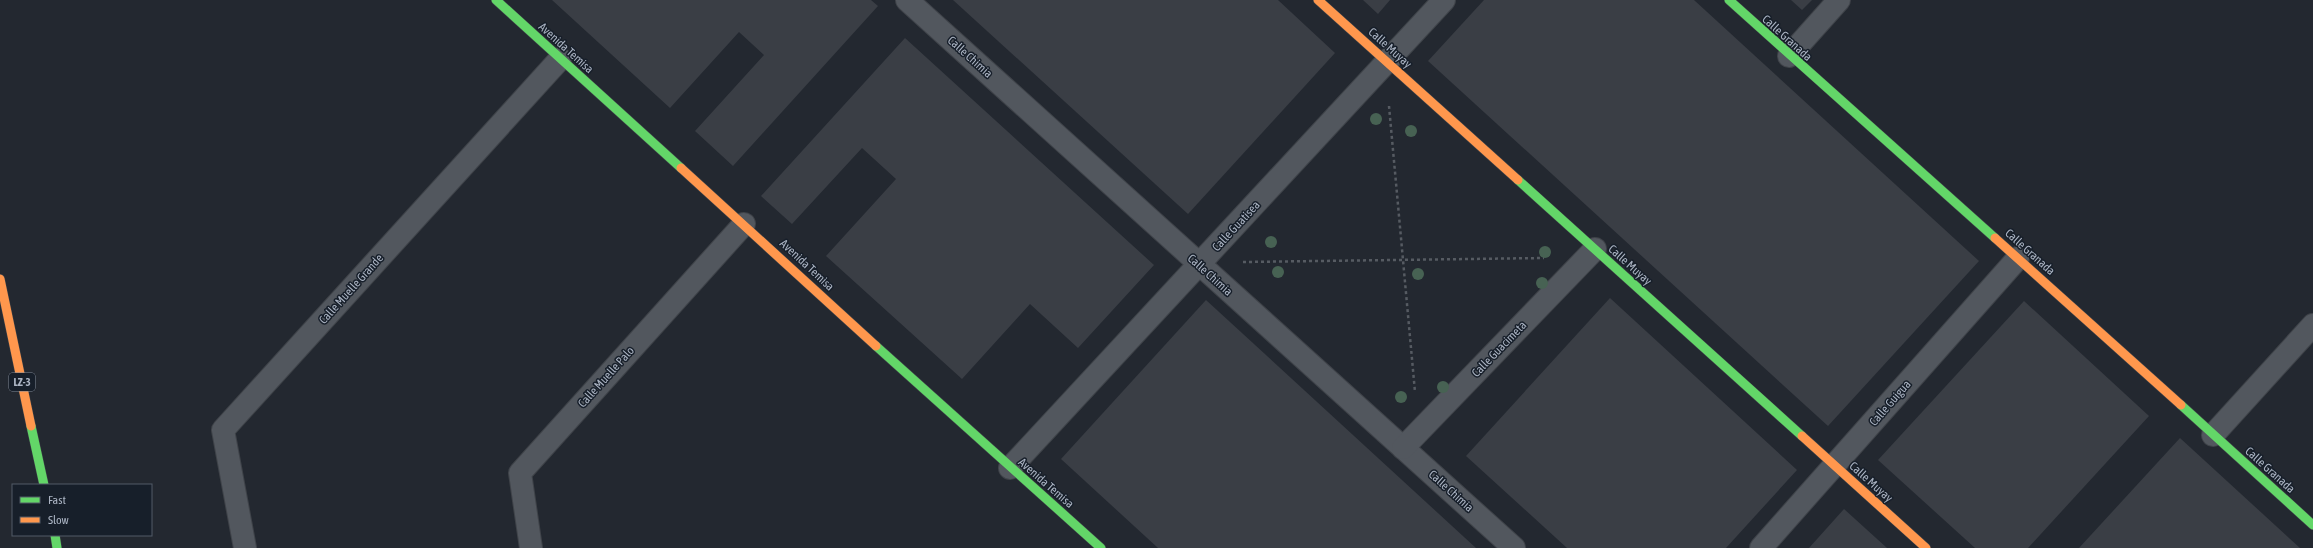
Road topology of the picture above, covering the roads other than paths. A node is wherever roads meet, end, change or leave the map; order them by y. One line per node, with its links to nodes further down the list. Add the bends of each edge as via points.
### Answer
1 (496, 0): 8 (main road, Avenida Temisa)
2 (907, 0): 13 (street, Calle Chimia)
3 (1318, 0): 9 (main road, Calle Muyay)
4 (1444, 0): 9 (street, Calle Guatisea)
5 (1729, 0): 7 (main road, Calle Granada)
6 (1839, 0): 7 (street)
7 (1789, 56): 12 (main road, Calle Granada)
8 (560, 59): 10 (main road, Avenida Temisa); 24 (street, Calle Muelle Grande, via 223,430)
9 (1388, 63): 11 (main road, Calle Muyay); 13 (street, Calle Guatisea)
10 (744, 224): 19 (main road, Avenida Temisa); 25 (street, Calle Muelle Palo, via 520,473)
11 (1595, 249): 17 (street, Calle Guacimeta); 18 (main road, Calle Muyay)
12 (2018, 258): 16 (main road, Calle Granada); 18 (street, Calle Guigua)
13 (1199, 265): 17 (street, Calle Chimia); 19 (street, Calle Guatisea)
14 (0, 279): 20 (main road, LZ-3)
15 (2313, 325): 16 (street)
16 (2213, 435): 21 (main road, Calle Granada)
17 (1403, 448): 27 (street, Calle Chimia)
18 (1835, 466): 28 (street, Calle Guigua); 29 (main road, Calle Muyay)
19 (1010, 468): 26 (main road, Avenida Temisa)
20 (44, 484)
21 (2313, 525)
22 (55, 536): 23 (main road)
23 (57, 548)
24 (245, 548)
25 (532, 548)
26 (1101, 548)
27 (1514, 548)
28 (1761, 548)
29 (1926, 548)

